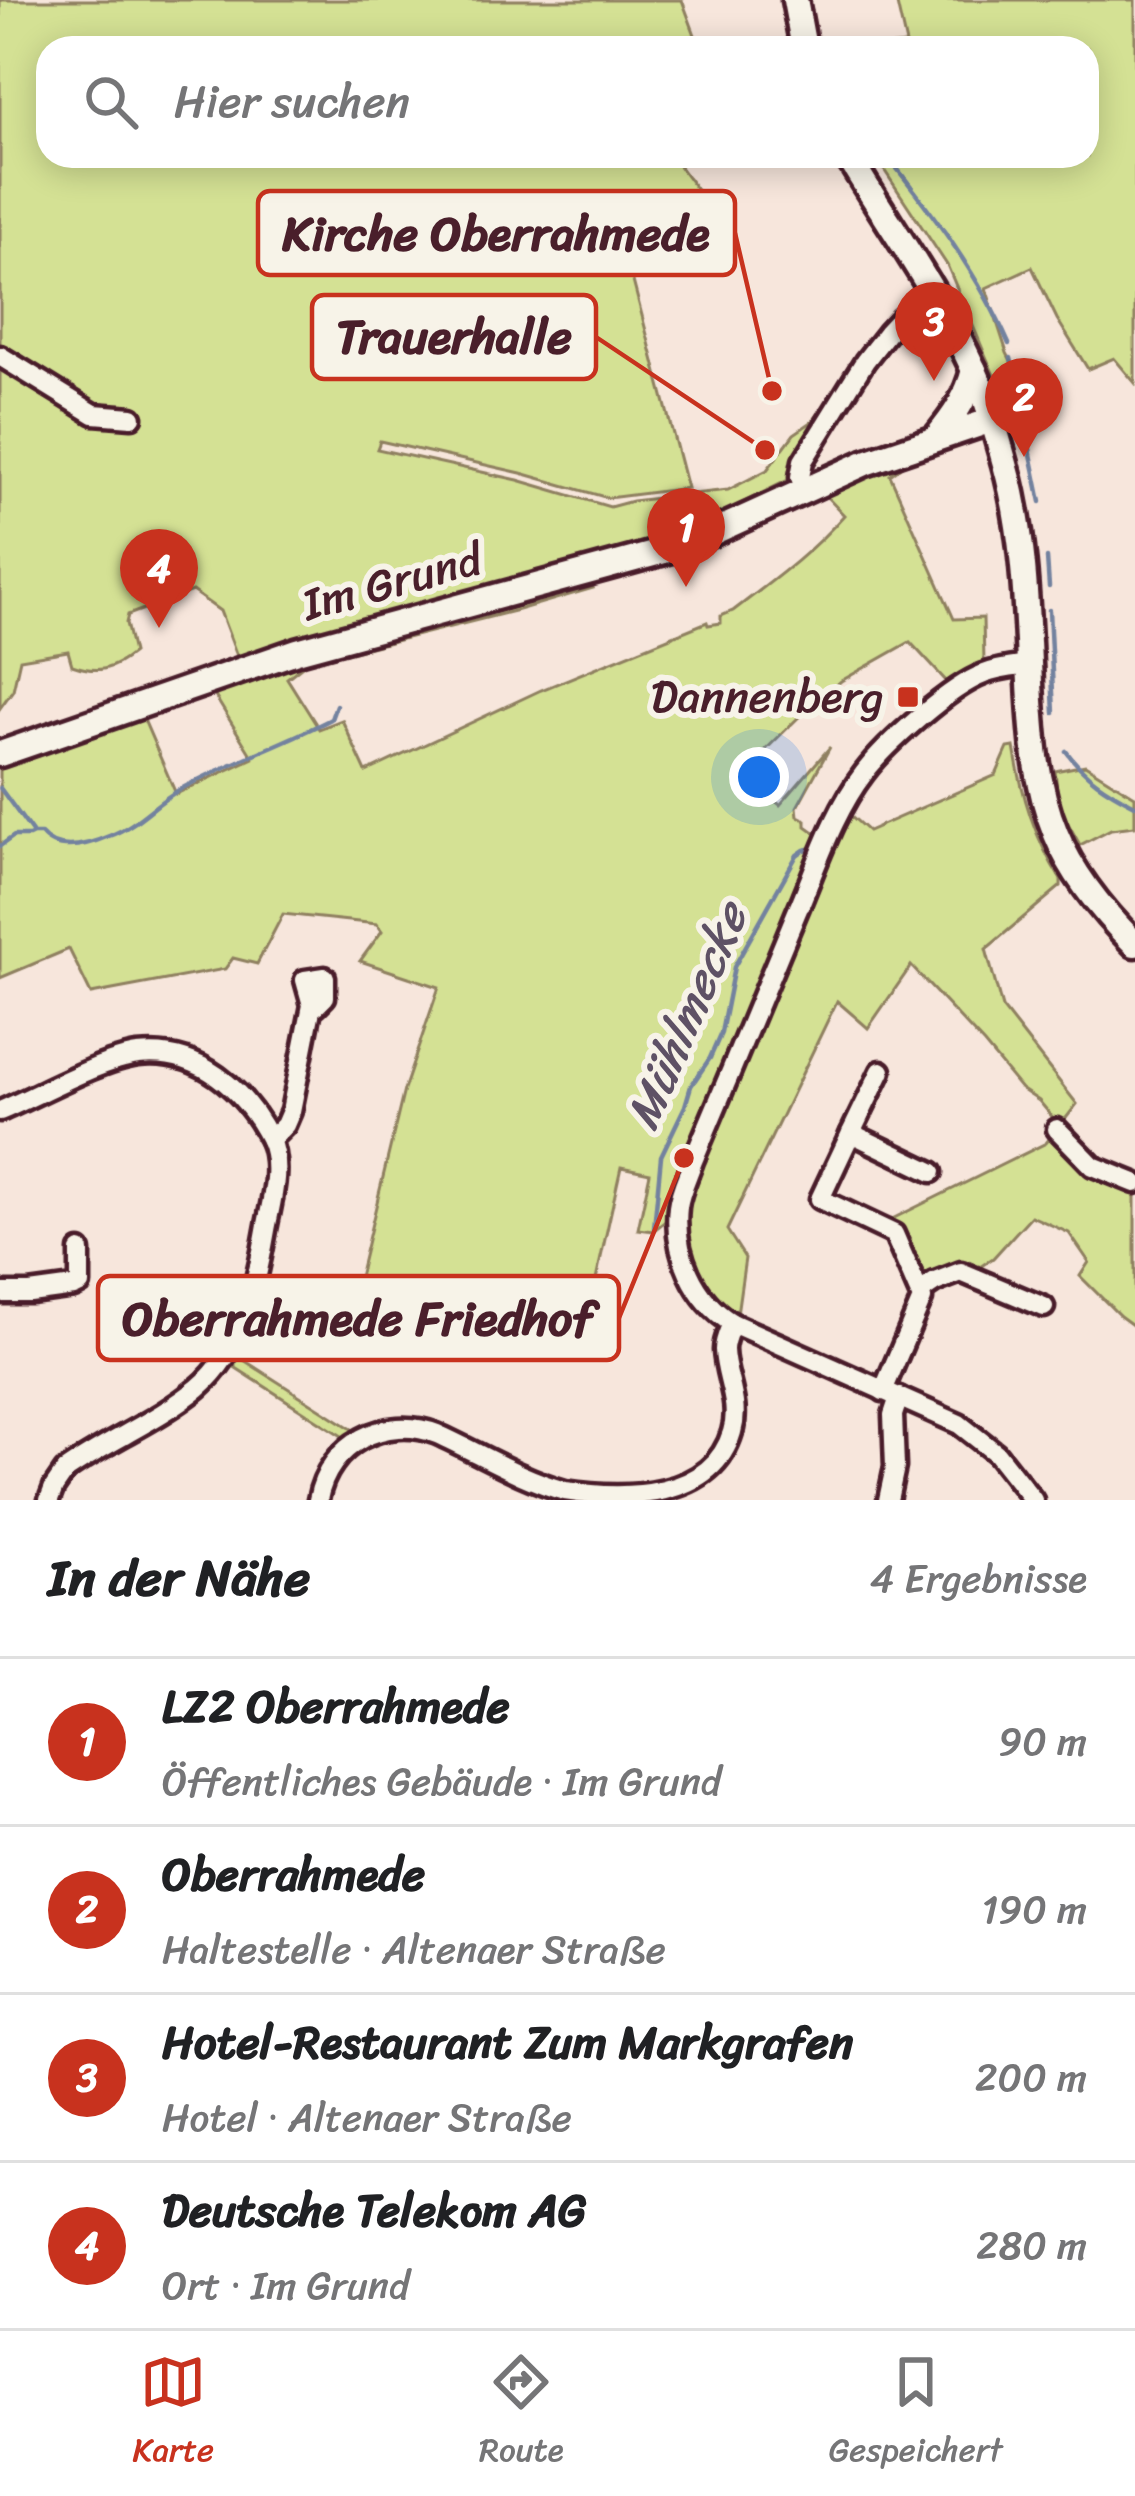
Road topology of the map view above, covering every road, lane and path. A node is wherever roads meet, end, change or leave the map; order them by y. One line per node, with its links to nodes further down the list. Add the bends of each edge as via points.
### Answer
1 (795, 0): 2 (main road)
2 (802, 36)
3 (856, 168): 4 (main road)
4 (937, 298): 6 (main road); 10 (street, via 901,318 865,361 803,461)
5 (0, 356): 7 (street, via 94,414)
6 (974, 370): 8 (main road); 9 (main road, via 961,407)
7 (132, 417)
8 (992, 419): 9 (main road, Im Grund); 11 (main road, via 1014,498)
9 (936, 438): 10 (main road, Im Grund)
10 (805, 490): 12 (main road, Im Grund, via 683,546 297,650)
11 (1029, 665): 13 (main road, via 1031,726 1055,833 1087,890); 26 (street, via 979,675 880,754 847,800 814,871 679,1203 679,1248 689,1272 713,1312)
12 (0, 754)
13 (1135, 944)
14 (312, 1005): 19 (street, via 291,1111)
15 (880, 1071): 18 (street)
16 (0, 1111): 19 (street, via 111,1062 167,1056 230,1083)
17 (1057, 1129): 21 (street, via 1093,1166)
18 (851, 1133): 20 (street); 23 (street, via 820,1199 894,1234)
19 (270, 1140): 28 (street, via 276,1153 261,1258 226,1356 198,1388 64,1471)
20 (932, 1172)
21 (1135, 1183)
22 (80, 1251): 24 (street, via 80,1284)
23 (920, 1292): 25 (street, via 961,1272); 27 (street)
24 (0, 1293)
25 (1044, 1307)
26 (732, 1323): 27 (street); 29 (street, via 724,1350 734,1430 711,1470 674,1492 569,1492 406,1427 353,1443 332,1463)
27 (891, 1394): 30 (street, via 895,1467); 31 (street, via 976,1437)
28 (49, 1500)
29 (318, 1500)
30 (888, 1500)
31 (1033, 1500)

